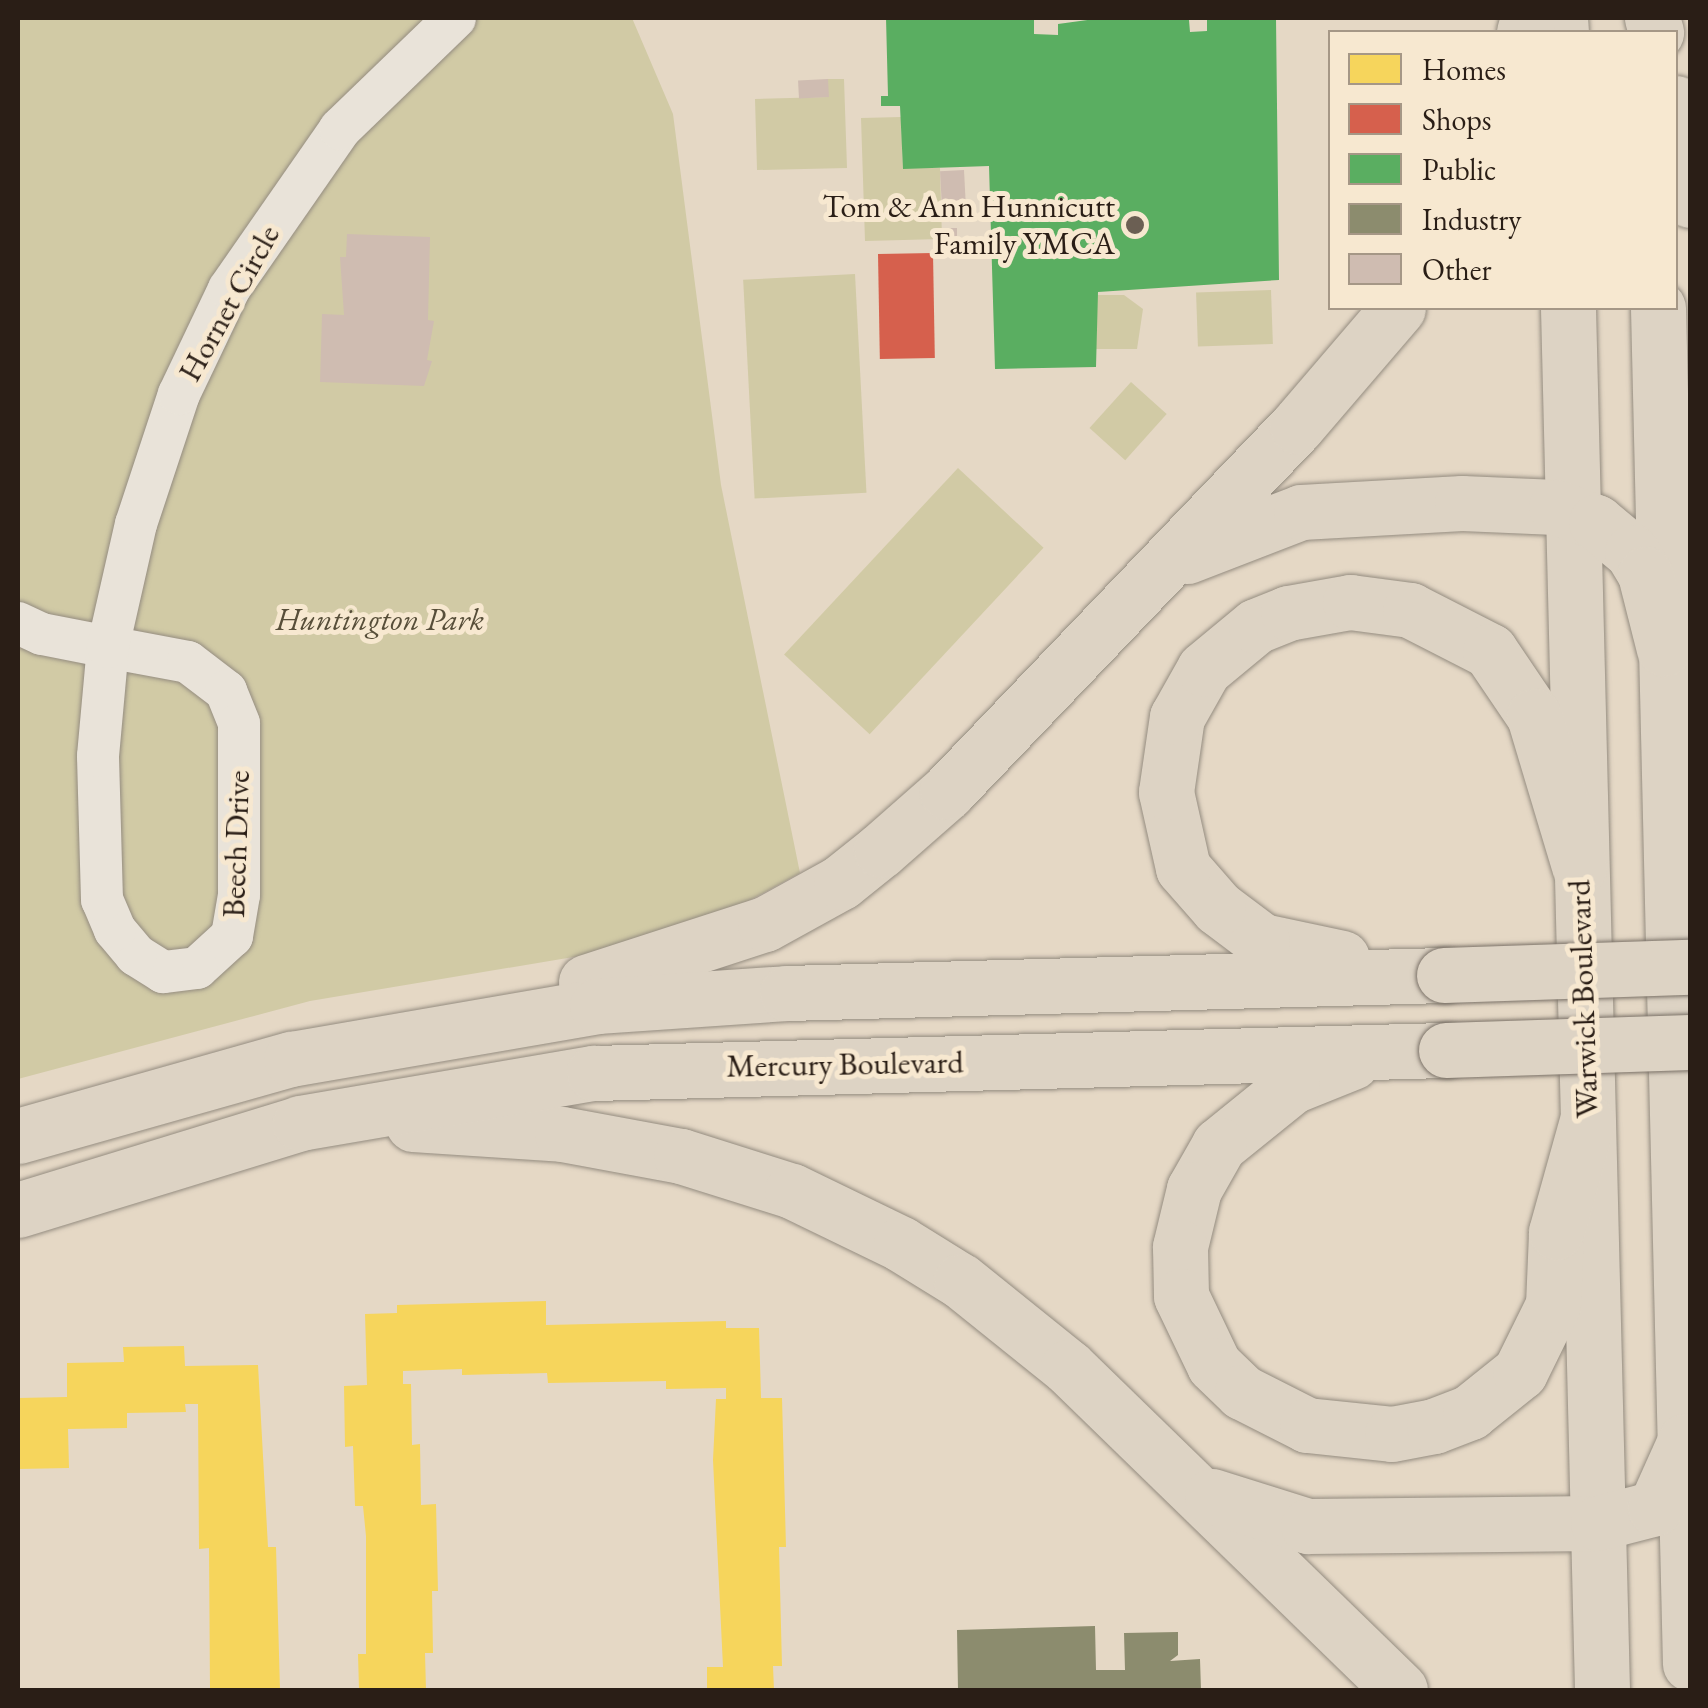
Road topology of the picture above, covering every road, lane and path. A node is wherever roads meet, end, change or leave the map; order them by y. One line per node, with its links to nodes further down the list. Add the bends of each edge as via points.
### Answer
1 (455, 18): 10 (street, Hornet Circle, via 340,129 229,289 179,394 136,524)
2 (1678, 118): 3 (main road)
3 (1690, 200)
4 (1396, 310): 8 (main road, via 1356,362)
5 (1568, 310): 7 (main road, Warwick Boulevard)
6 (1658, 310): 11 (main road)
7 (1572, 511): 8 (main road, via 1462,503 1301,512); 11 (main road, via 1632,552 1645,574); 12 (main road, Warwick Boulevard)
8 (1158, 571): 15 (main road, via 947,792 841,882 765,924)
9 (18, 623): 10 (street, Beech Drive)
10 (108, 647): 10 (street, Beech Drive, via 98,756 102,900 114,930 136,955 177,973 220,953 232,936 242,867 236,713 226,691 188,662)
11 (1664, 650): 22 (main road, via 1680,1048)
12 (1580, 866): 14 (main road, via 1534,716 1507,670 1465,633 1410,610 1350,602 1288,613 1227,646 1188,693 1169,750 1166,792 1183,868 1218,908 1262,941); 18 (main road, Warwick Boulevard)
13 (1690, 967): 14 (main road, bridge)
14 (1444, 975): 15 (main road, via 725,996 579,1008)
15 (461, 1027): 20 (main road, via 291,1059)
16 (1690, 1042): 17 (main road, Mercury Boulevard, bridge)
17 (1388, 1051): 18 (main road, via 1335,1067 1260,1107 1219,1145 1186,1214 1178,1270 1194,1332 1242,1392 1307,1425 1392,1434 1434,1426 1470,1412 1520,1372 1553,1305 1556,1232); 19 (main road, Mercury Boulevard, via 661,1068 525,1083)
18 (1587, 1122): 24 (main road, Warwick Boulevard)
19 (300, 1123): 21 (main road, Mercury Boulevard); 23 (main road, via 562,1134 681,1156 792,1192 962,1281 1068,1367)
20 (18, 1136)
21 (18, 1210)
22 (1685, 1441): 24 (main road, via 1655,1508); 25 (main road)
23 (1196, 1490): 24 (main road, via 1308,1526); 26 (main road)
24 (1598, 1523): 27 (main road, Warwick Boulevard)
25 (1690, 1664)
26 (1400, 1690)
27 (1602, 1690)

